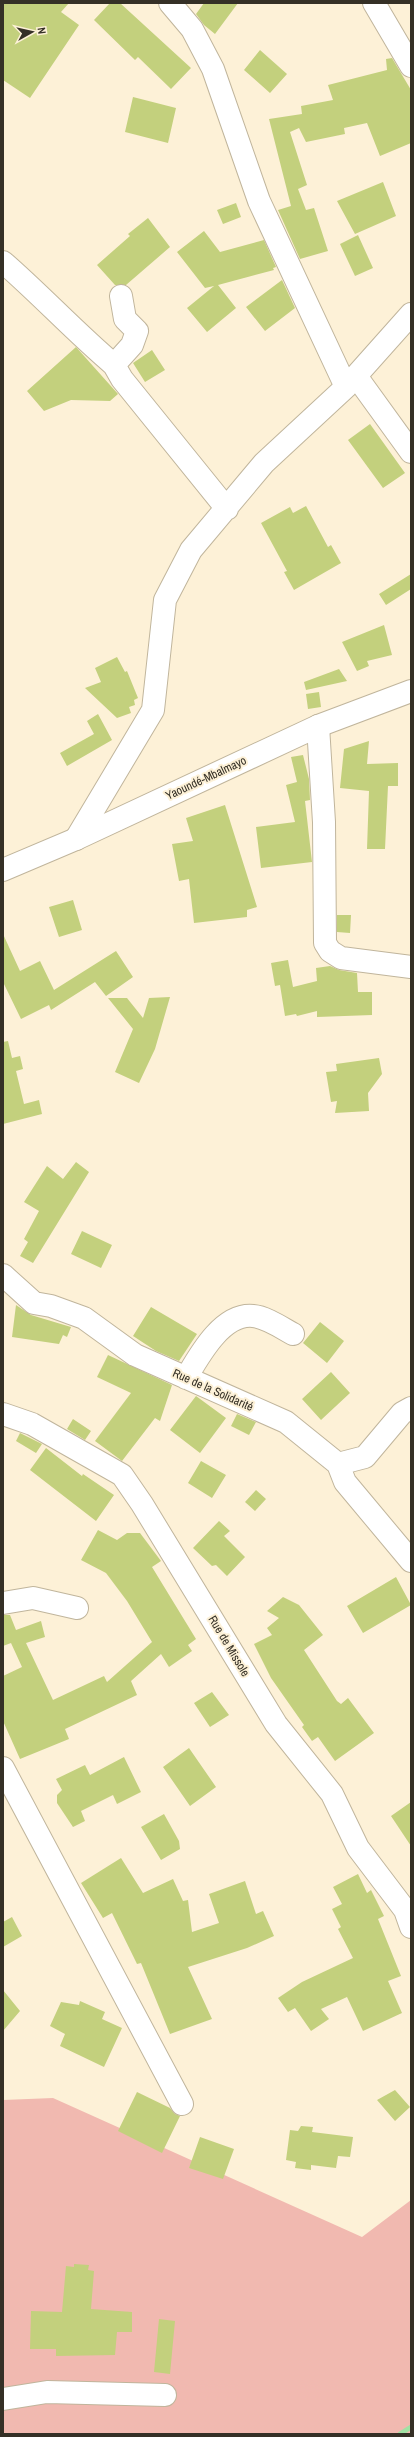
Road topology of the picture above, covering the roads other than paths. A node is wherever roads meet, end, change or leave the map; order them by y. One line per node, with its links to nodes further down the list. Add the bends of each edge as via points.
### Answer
1 (170, 3): 8 (main road, via 192,30 213,69 259,201)
2 (374, 3): 3 (main road)
3 (411, 66)
4 (3, 262): 7 (main road)
5 (121, 296): 7 (main road, via 125,318 137,331 132,346)
6 (411, 314): 8 (main road)
7 (114, 365): 10 (main road, via 122,379)
8 (351, 382): 9 (main road); 10 (main road, via 264,463)
9 (411, 452)
10 (228, 509): 13 (main road, via 191,550 164,600 153,710)
11 (409, 689): 12 (main road, Yaoundé-Mbalmayo)
12 (318, 726): 13 (main road, Yaoundé-Mbalmayo); 15 (main road, via 324,822 325,943 330,951 341,958)
13 (76, 839): 14 (main road, Yaoundé-Mbalmayo)
14 (3, 870)
15 (411, 967)
16 (3, 1275): 18 (main road, Rue de la Solidarité, via 34,1303 51,1306 84,1318 135,1355)
17 (293, 1334): 18 (main road, via 254,1316 236,1320 214,1335)
18 (186, 1378): 21 (main road, Rue de la Solidarité, via 286,1422)
19 (411, 1408): 21 (main road, via 402,1413 365,1457)
20 (3, 1414): 26 (main road, Rue de Missole, via 32,1424 122,1475 276,1724 332,1794 358,1848)
21 (338, 1464): 22 (main road, via 345,1482)
22 (411, 1561)
23 (3, 1603): 24 (main road, via 33,1598)
24 (77, 1608)
25 (3, 1768): 27 (main road)
26 (409, 1914)
27 (182, 2104)
28 (165, 2395): 29 (main road, via 47,2392)
29 (3, 2399)

